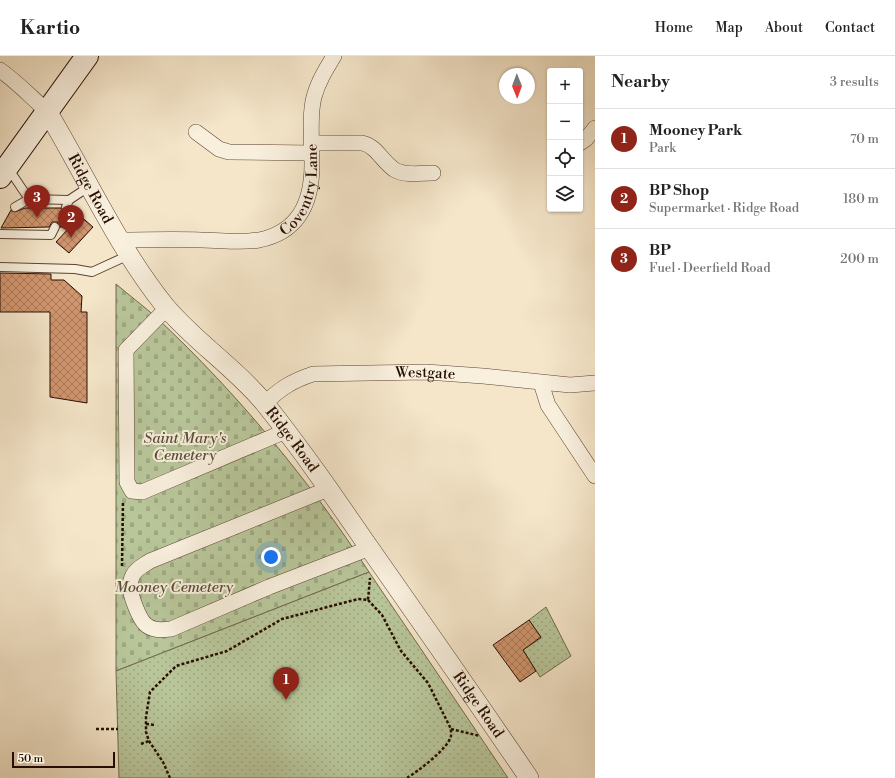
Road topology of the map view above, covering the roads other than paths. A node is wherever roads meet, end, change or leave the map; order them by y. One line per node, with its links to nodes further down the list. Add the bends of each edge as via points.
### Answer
1 (87, 56): 4 (main road)
2 (334, 56): 8 (street, Coventry Lane, via 324,72 314,98)
3 (0, 70): 4 (street)
4 (47, 111): 9 (main road); 11 (street, Ridge Road)
5 (595, 128): 7 (street)
6 (196, 132): 8 (street, via 219,149 229,152)
7 (583, 141)
8 (312, 148): 10 (street, via 370,144 395,170 402,173); 24 (street, Coventry Lane, via 310,192 300,214 286,229 274,236 247,241)
9 (4, 172): 12 (lane)
10 (433, 173)
11 (90, 186): 14 (lane, via 68,203); 24 (street, Ridge Road)
12 (28, 199): 13 (lane); 15 (lane)
13 (38, 199): 14 (lane); 16 (lane)
14 (55, 200): 17 (lane)
15 (15, 207)
16 (33, 208)
17 (50, 208)
18 (23, 226): 22 (lane)
19 (40, 227): 23 (lane)
20 (55, 227): 23 (lane, via 51,235)
21 (2, 232): 22 (lane)
22 (19, 235): 23 (lane)
23 (34, 235)
24 (124, 247): 25 (lane, via 92,272 75,269); 26 (street, Ridge Road)
25 (0, 267)
26 (167, 308): 29 (street, Ridge Road); 30 (street, via 126,350 127,482 130,489 142,492)
27 (541, 383): 28 (street, Westgate); 29 (street, Westgate, via 426,372 313,374 295,380); 31 (street, via 548,405)
28 (595, 383)
29 (265, 403): 30 (street, Ridge Road)
30 (286, 431): 32 (street, Ridge Road)
31 (595, 476)
32 (328, 489): 33 (street, Ridge Road); 33 (street, via 139,567 130,586 133,600 144,623 151,628 171,629 269,587)
33 (363, 551): 34 (street, Ridge Road)
34 (529, 778)

